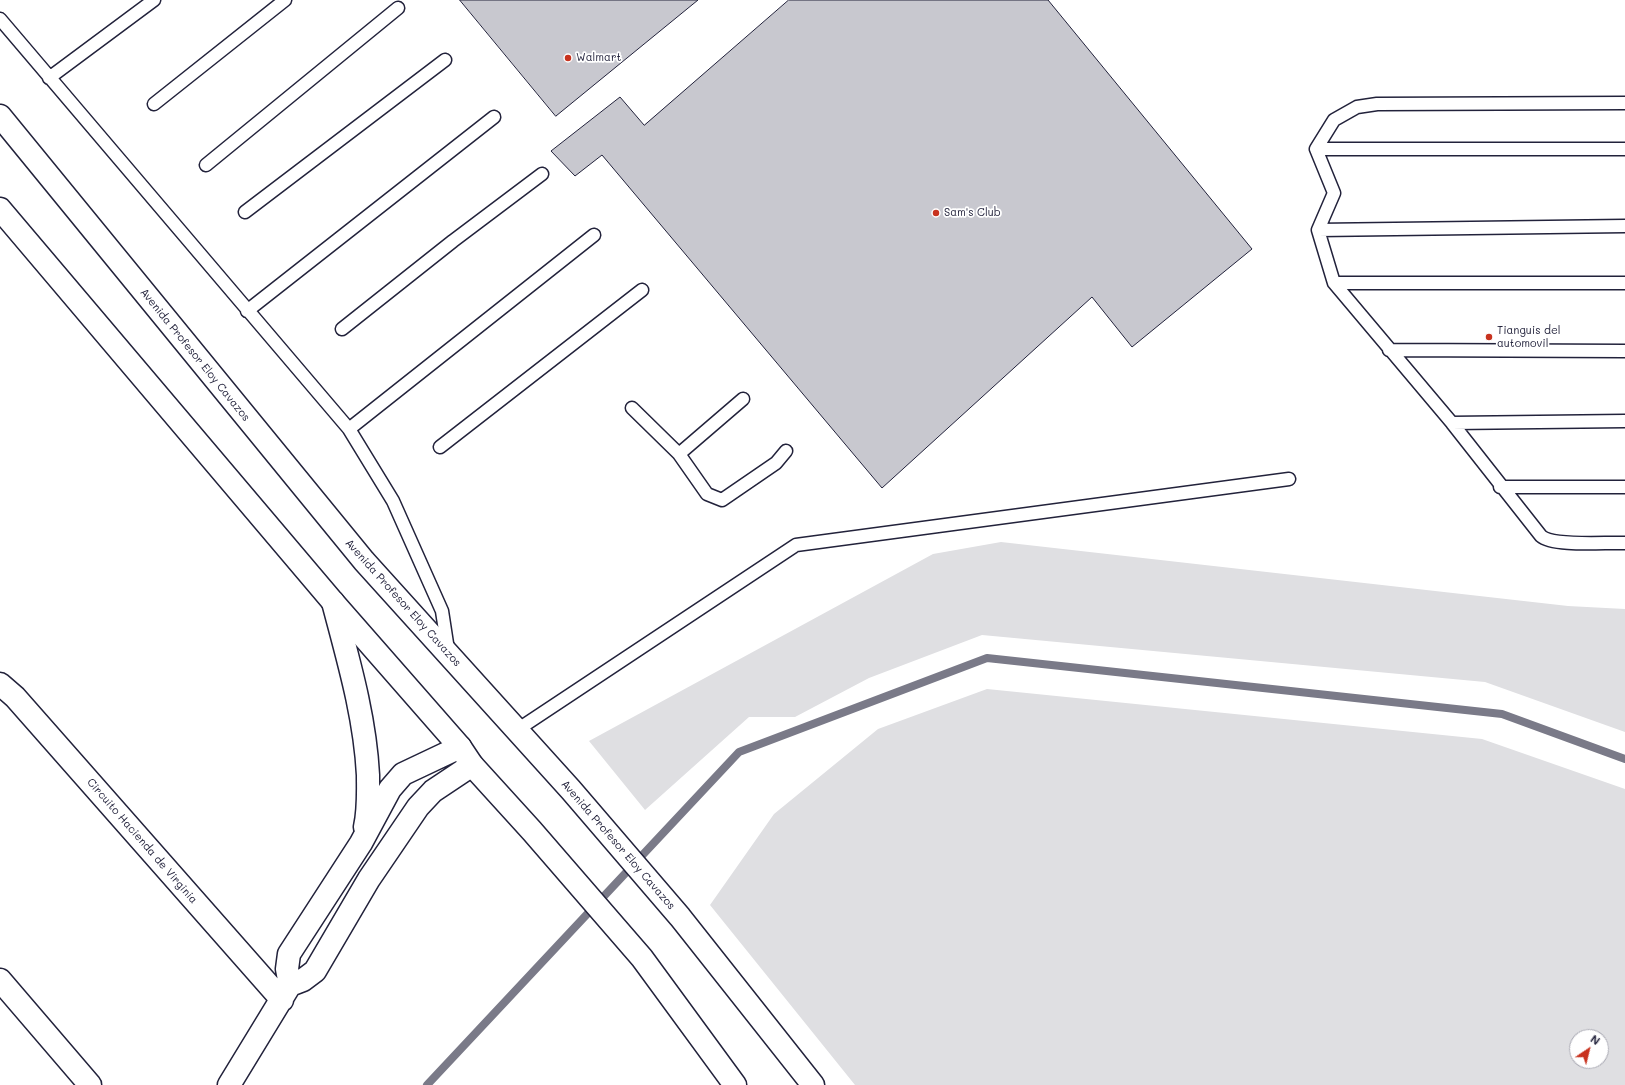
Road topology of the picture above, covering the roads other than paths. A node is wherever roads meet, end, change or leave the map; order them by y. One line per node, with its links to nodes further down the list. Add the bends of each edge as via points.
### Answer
1 (154, 0): 6 (lane)
2 (285, 0): 8 (lane)
3 (398, 8): 13 (lane)
4 (0, 19): 6 (lane)
5 (445, 60): 16 (lane)
6 (49, 78): 23 (lane)
7 (1625, 103): 11 (lane, via 1363,106 1334,120)
8 (154, 104)
9 (0, 116): 40 (main road, Avenida Profesor Eloy Cavazos, via 364,561)
10 (494, 117): 23 (lane)
11 (1316, 149): 12 (lane); 18 (lane, via 1334,193)
12 (1625, 150)
13 (206, 165)
14 (542, 174): 24 (lane)
15 (0, 209): 39 (main road)
16 (245, 212)
17 (1625, 226): 18 (lane)
18 (1318, 230): 20 (lane)
19 (594, 235): 31 (lane)
20 (1334, 283): 21 (lane); 25 (lane)
21 (1625, 283)
22 (642, 290): 32 (lane)
23 (247, 311): 31 (lane)
24 (342, 329)
25 (1389, 350): 26 (lane); 30 (lane)
26 (1625, 351)
27 (744, 399): 34 (lane)
28 (632, 408): 34 (lane)
29 (1625, 421): 30 (lane)
30 (1452, 423): 36 (lane)
31 (349, 428): 40 (lane, via 393,501 439,604)
32 (440, 448)
33 (786, 451): 34 (lane, via 776,463 722,500 707,494)
34 (679, 454)
35 (1289, 479): 42 (lane, via 796,545)
36 (1500, 487): 37 (lane); 38 (lane, via 1544,540)
37 (1625, 487)
38 (1625, 542)
39 (333, 602): 43 (main road); 44 (main road, via 358,699 367,762 368,812)
40 (449, 655): 42 (main road, Avenida Profesor Eloy Cavazos)
41 (0, 684): 46 (main road, Circuito Hacienda de Virginia)
42 (517, 730): 50 (main road, Avenida Profesor Eloy Cavazos, via 680,917)
43 (466, 756): 44 (main road, via 403,774 390,789); 46 (main road, via 418,807 369,879 315,971); 49 (main road, via 642,958)
44 (361, 843): 46 (main road, via 289,954)
45 (0, 980): 47 (main road)
46 (286, 992): 48 (main road)
47 (90, 1085)
48 (229, 1085)
49 (735, 1085)
50 (813, 1085)

